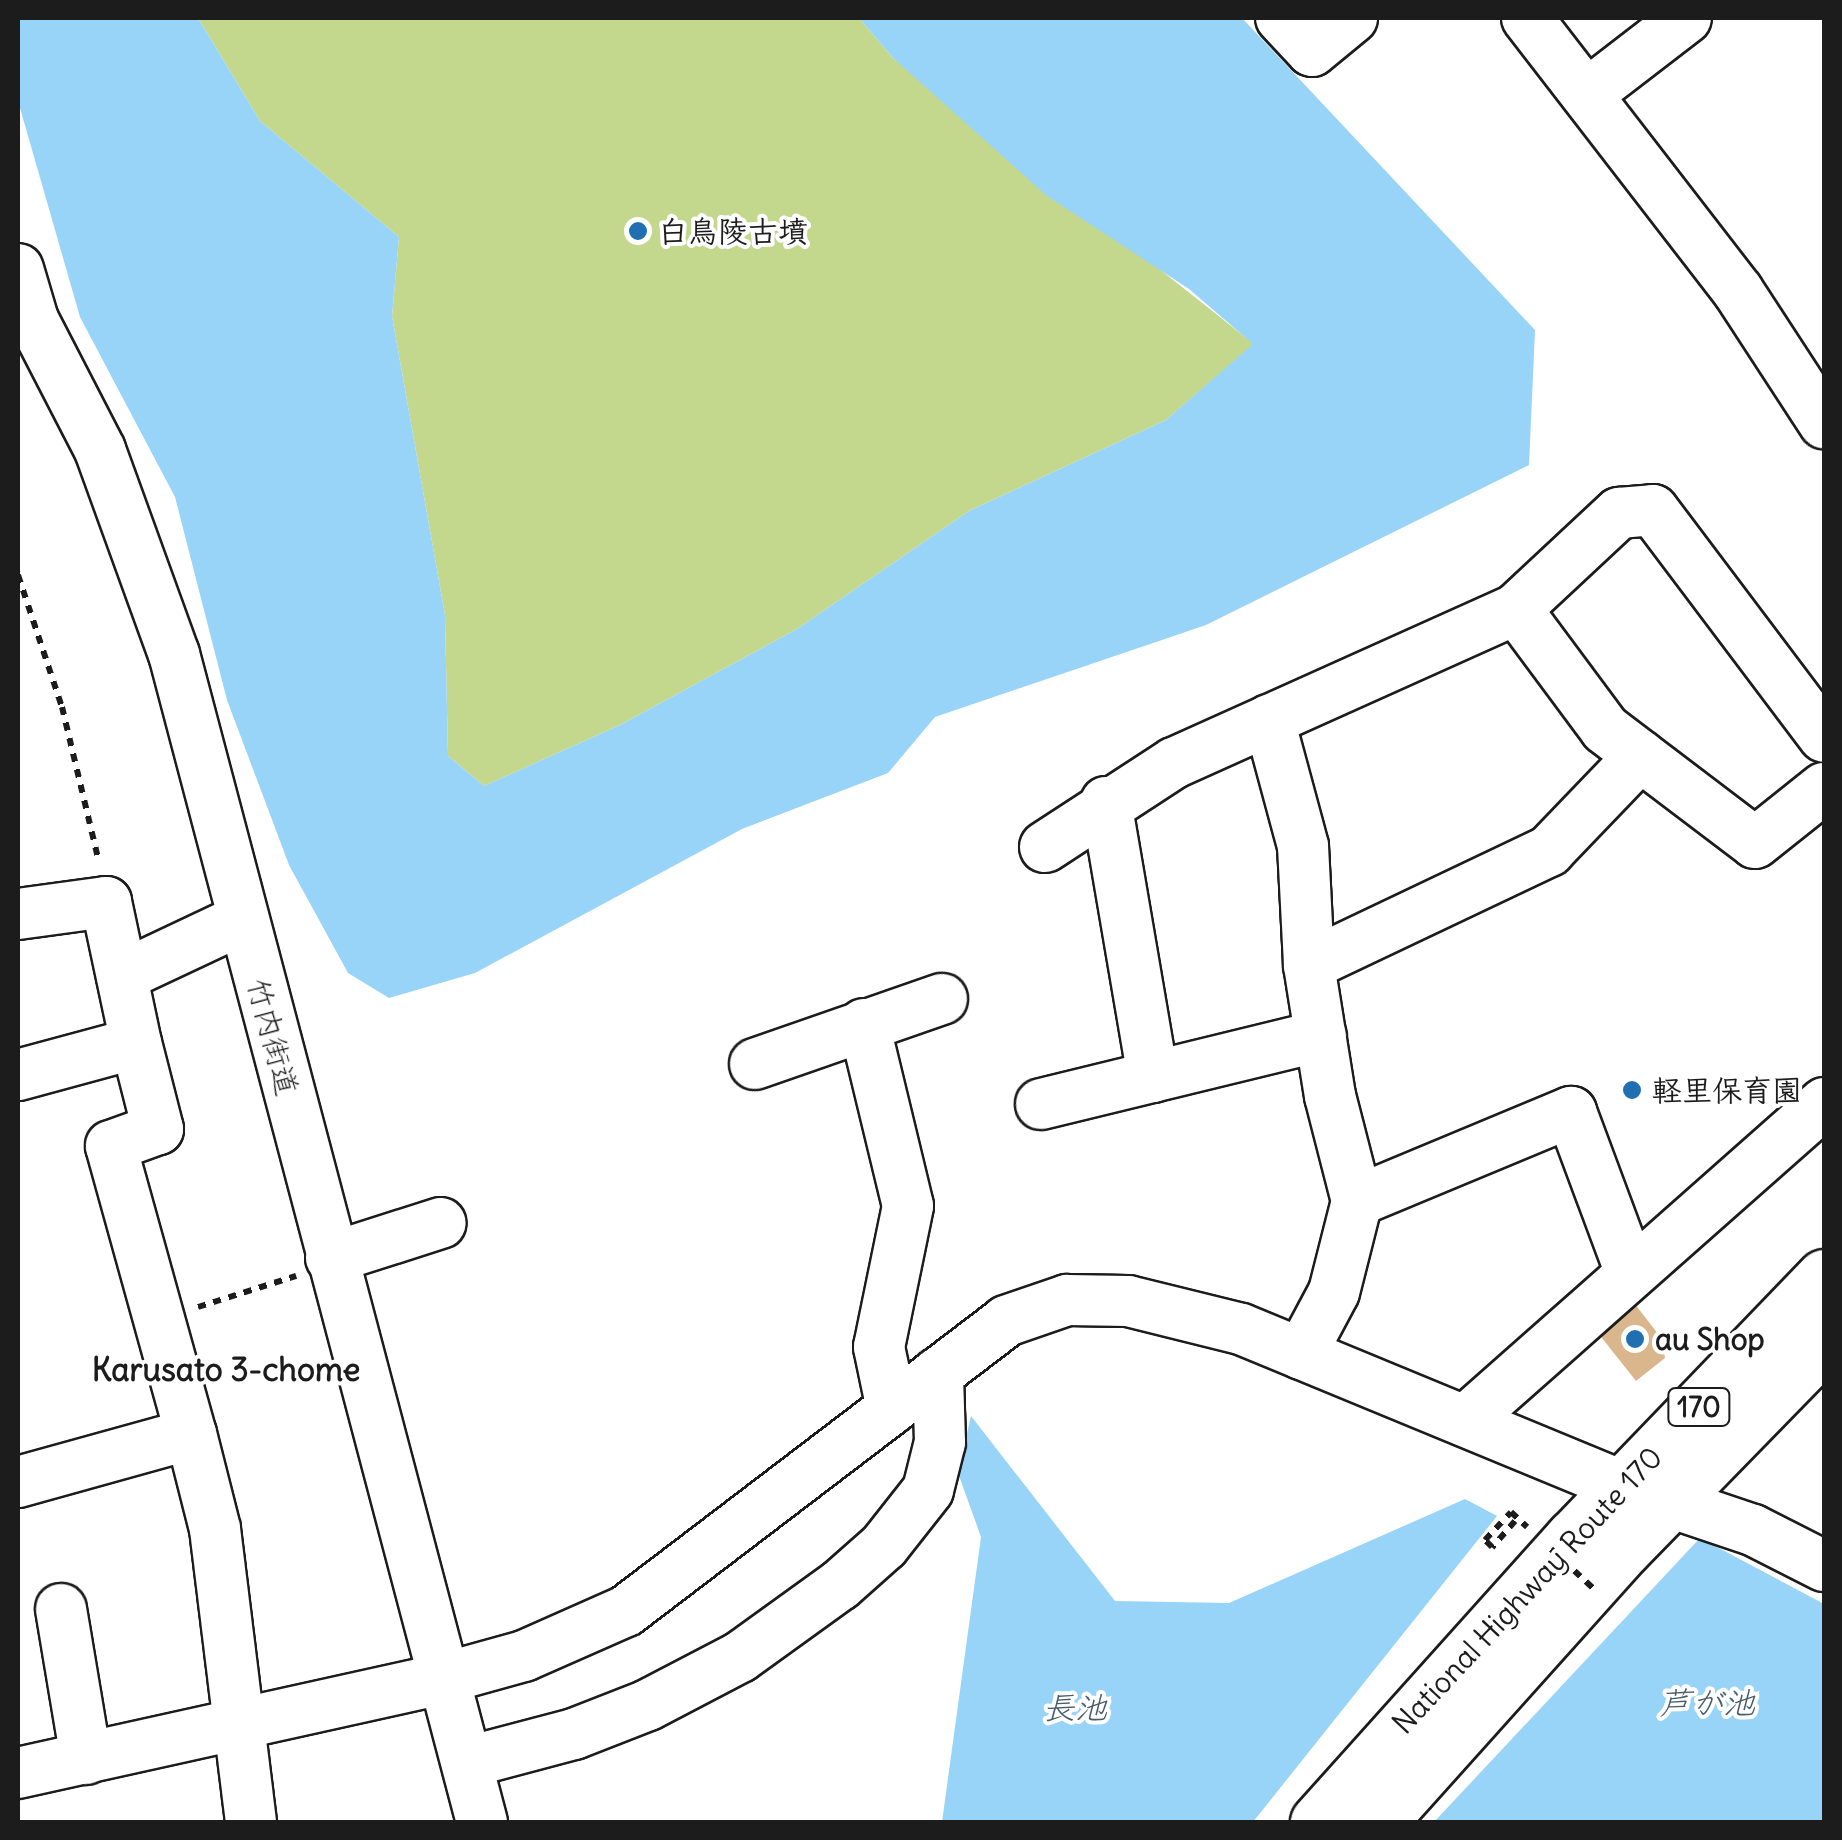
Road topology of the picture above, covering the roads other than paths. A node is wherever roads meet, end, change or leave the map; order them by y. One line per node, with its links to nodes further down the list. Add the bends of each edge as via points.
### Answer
1 (1281, 18): 2 (street, via 1312,51)
2 (1352, 18)
3 (1526, 18): 5 (street)
4 (1686, 18): 5 (street)
5 (1590, 92): 7 (street, via 1738,291)
6 (18, 268): 16 (street, 竹内街道, via 33,320 100,450 174,654)
7 (1824, 422)
8 (1516, 610): 9 (street); 10 (street, via 1620,513 1653,510); 11 (street, via 1604,729)
9 (1269, 720): 13 (street); 17 (street, via 1303,846)
10 (1824, 737)
11 (1640, 756): 12 (street, via 1755,844); 17 (street, via 1549,851)
12 (1824, 788)
13 (1106, 802): 14 (street); 25 (street)
14 (1045, 846)
15 (19, 904): 18 (street, via 106,902)
16 (243, 919): 18 (street); 30 (street, 竹内街道)
17 (1309, 965): 21 (street)
18 (122, 976): 22 (street)
19 (942, 999): 20 (street)
20 (864, 1024): 23 (street); 36 (street, via 908,1206 880,1346)
21 (1321, 1036): 25 (street); 28 (street)
22 (136, 1042): 24 (street); 38 (street, via 158,1129 111,1146)
23 (754, 1064)
24 (18, 1075)
25 (1154, 1077): 27 (street)
26 (1824, 1102): 31 (street)
27 (1040, 1104)
28 (1357, 1201): 31 (street, via 1571,1112); 34 (street, via 1334,1292)
29 (441, 1223): 30 (street)
30 (332, 1261): 43 (street, 竹内街道)
31 (1631, 1273): 37 (street)
32 (1824, 1277): 40 (highway, National Highway Route 170 / 170)
33 (1824, 1343): 40 (highway, National Highway Route 170 / 170)
34 (1301, 1354): 35 (street, via 1241,1330 1128,1301 1067,1300 1006,1321); 37 (street)
35 (938, 1373): 36 (street); 47 (street, via 940,1442 928,1490 910,1518 840,1585 740,1657 648,1705 574,1734)
36 (892, 1409): 43 (street, via 626,1612 524,1656)
37 (1465, 1422): 40 (street)
38 (191, 1434): 39 (street); 45 (street, via 215,1530)
39 (18, 1482)
40 (1644, 1495): 41 (street, via 1753,1530); 44 (highway, National Highway Route 170 / 170)
41 (1824, 1566)
42 (62, 1609): 46 (street)
43 (441, 1678): 45 (street); 47 (street, 竹内街道)
44 (1474, 1679): 51 (highway, National Highway Route 170 / 170); 52 (highway, National Highway Route 170 / 170)
45 (240, 1728): 46 (street); 49 (street)
46 (86, 1759): 48 (street)
47 (468, 1762): 50 (street, 竹内街道)
48 (18, 1773)
49 (251, 1822)
50 (482, 1822)
51 (1318, 1822)
52 (1378, 1822)

